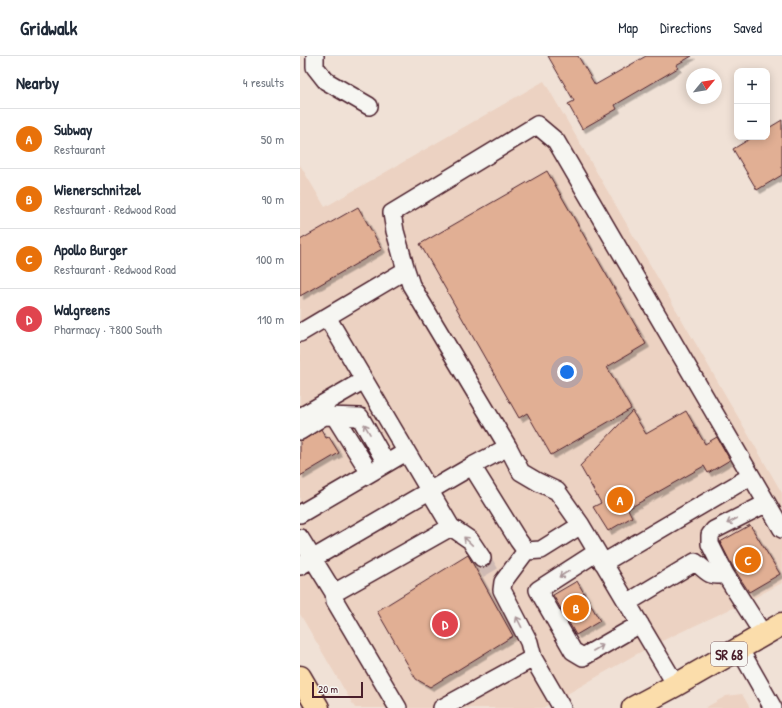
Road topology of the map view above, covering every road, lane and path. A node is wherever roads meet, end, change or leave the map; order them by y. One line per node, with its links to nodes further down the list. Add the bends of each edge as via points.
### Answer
1 (315, 56): 2 (street, via 315,67 326,81)
2 (369, 106)
3 (406, 270): 4 (street); 10 (street, via 411,285); 15 (street, via 392,213 537,125 556,141)
4 (327, 317): 5 (street); 6 (street)
5 (300, 333)
6 (364, 380): 7 (street); 11 (street)
7 (300, 417)
8 (335, 417): 9 (street, via 324,416); 12 (street, one-way to 8, via 360,418); 14 (street)
9 (300, 430)
10 (508, 447): 13 (street); 19 (street, via 521,472 557,491)
11 (406, 452): 12 (street); 16 (street)
12 (386, 463): 14 (street)
13 (472, 466): 16 (street); 23 (street)
14 (370, 473): 18 (street)
15 (751, 476): 17 (street); 25 (street)
16 (429, 491): 20 (street); 26 (street)
17 (767, 502): 21 (street); 27 (street, one-way to 27, via 714,530 710,535 710,544)
18 (300, 514)
19 (581, 525): 23 (street, via 541,550); 25 (street)
20 (451, 527): 24 (street, one-way to 20, via 470,540); 28 (street)
21 (782, 529)
22 (300, 538): 26 (street)
23 (526, 551): 34 (street, one-way to 23, via 529,642 498,583 503,582)
24 (482, 558)
25 (600, 558): 29 (street); 30 (street, one-way to 30, via 538,590 573,652 583,657)
26 (306, 563): 28 (street)
27 (725, 574): 29 (street, via 710,575 695,562); 32 (street)
28 (334, 593): 38 (street, via 335,601)
29 (627, 603): 30 (street)
30 (640, 624): 36 (street)
31 (782, 624): 32 (main road, SR 68)
32 (763, 634): 33 (main road, SR 68)
33 (739, 648): 36 (main road, SR 68); 42 (street)
34 (532, 658): 39 (street); 40 (street)
35 (300, 677): 37 (main road)
36 (676, 685): 41 (main road, SR 68)
37 (318, 708)
38 (398, 708)
39 (442, 708)
40 (562, 708)
41 (633, 708)
42 (773, 708)

